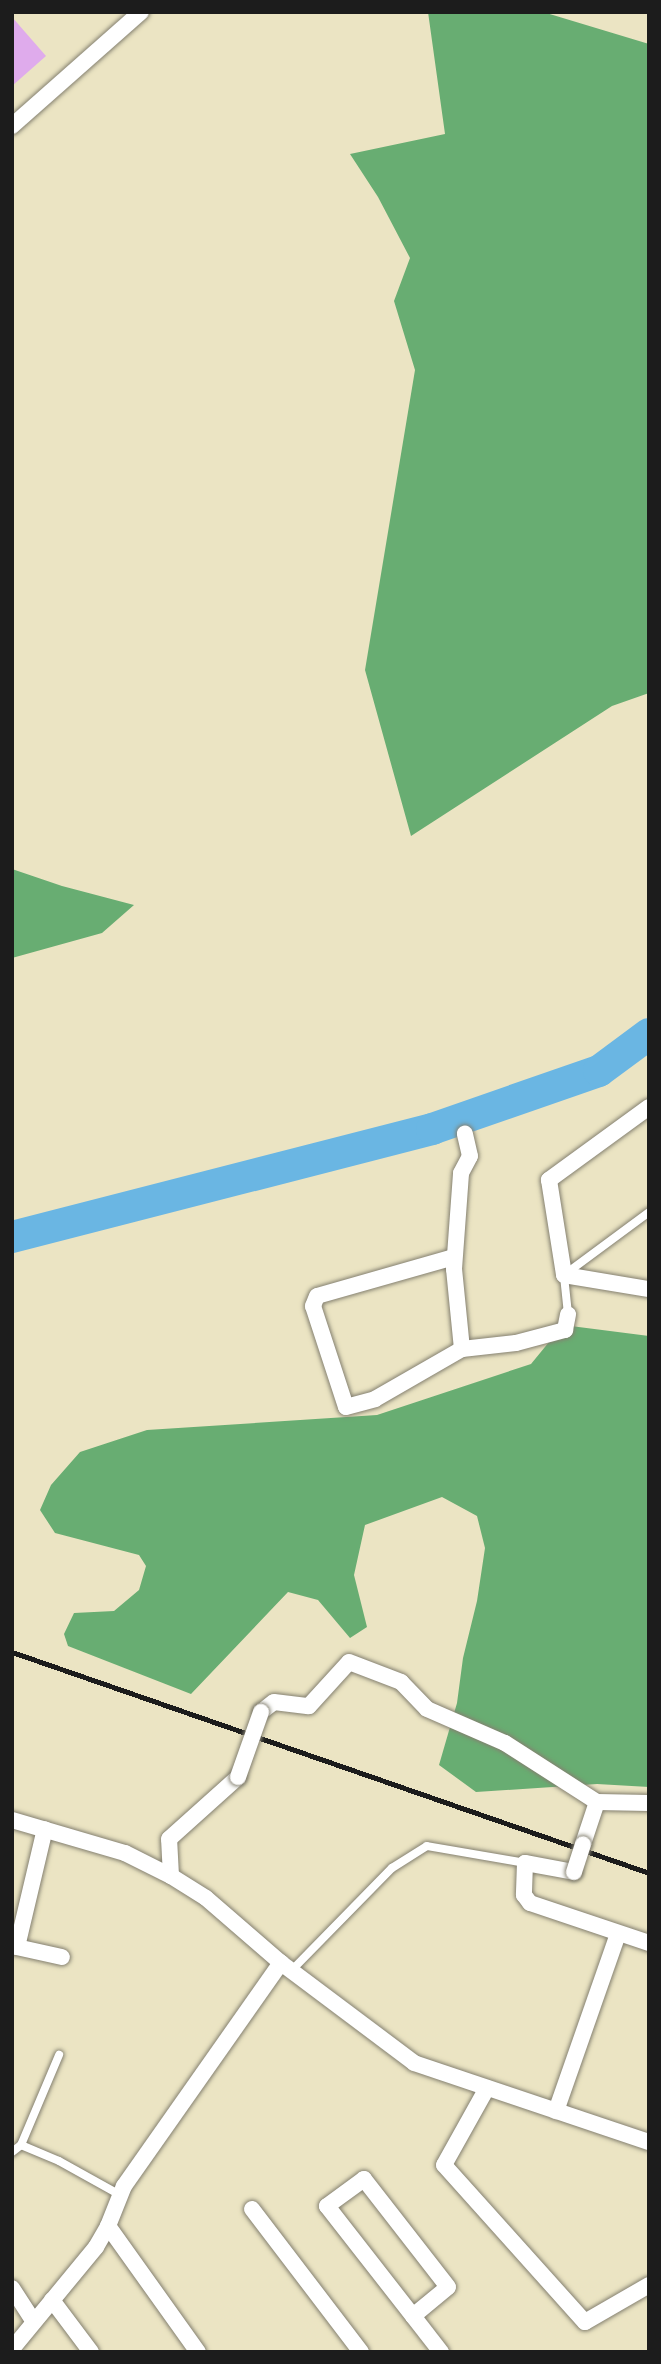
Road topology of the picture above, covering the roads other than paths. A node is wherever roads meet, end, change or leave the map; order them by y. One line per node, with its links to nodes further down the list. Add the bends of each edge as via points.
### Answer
1 (141, 12): 2 (street)
2 (12, 126)
3 (649, 1107): 7 (street, via 549,1180)
4 (465, 1134): 6 (street, via 470,1156 461,1173)
5 (649, 1212): 7 (lane)
6 (454, 1257): 10 (street); 10 (street, via 317,1296 313,1306 346,1407 375,1399)
7 (564, 1275): 8 (street); 9 (lane)
8 (649, 1290)
9 (568, 1314): 10 (street, via 565,1330 516,1343)
10 (462, 1349)
11 (597, 1802): 12 (street); 15 (street, bridge, via 574,1872); 16 (street, bridge, via 505,1743 427,1709 401,1682 349,1662 309,1706 274,1702 261,1712 237,1777 169,1839)
12 (649, 1803)
13 (12, 1820): 14 (street)
14 (45, 1829): 16 (street, via 125,1853); 19 (street)
15 (525, 1863): 17 (street, via 524,1895 530,1903); 21 (lane, via 427,1846 392,1868)
16 (171, 1876): 21 (street, via 206,1898)
17 (618, 1934): 18 (street); 24 (street)
18 (649, 1943)
19 (15, 1946): 20 (street)
20 (62, 1957)
21 (286, 1967): 23 (street, via 414,2063); 28 (street)
22 (60, 2055): 26 (lane)
23 (487, 2088): 24 (street); 31 (street, via 444,2165 585,2322)
24 (556, 2111): 25 (street)
25 (649, 2142)
26 (21, 2145): 27 (lane); 28 (lane)
27 (12, 2152)
28 (120, 2195): 30 (street)
29 (252, 2209): 39 (street)
30 (108, 2226): 33 (street); 38 (street)
31 (649, 2286)
32 (12, 2288): 35 (street)
33 (52, 2300): 35 (street); 37 (street)
34 (413, 2316): 34 (street, via 448,2287 364,2179 327,2206); 40 (street)
35 (34, 2322): 36 (street)
36 (12, 2349)
37 (91, 2352)
38 (198, 2352)
39 (361, 2352)
40 (442, 2352)

